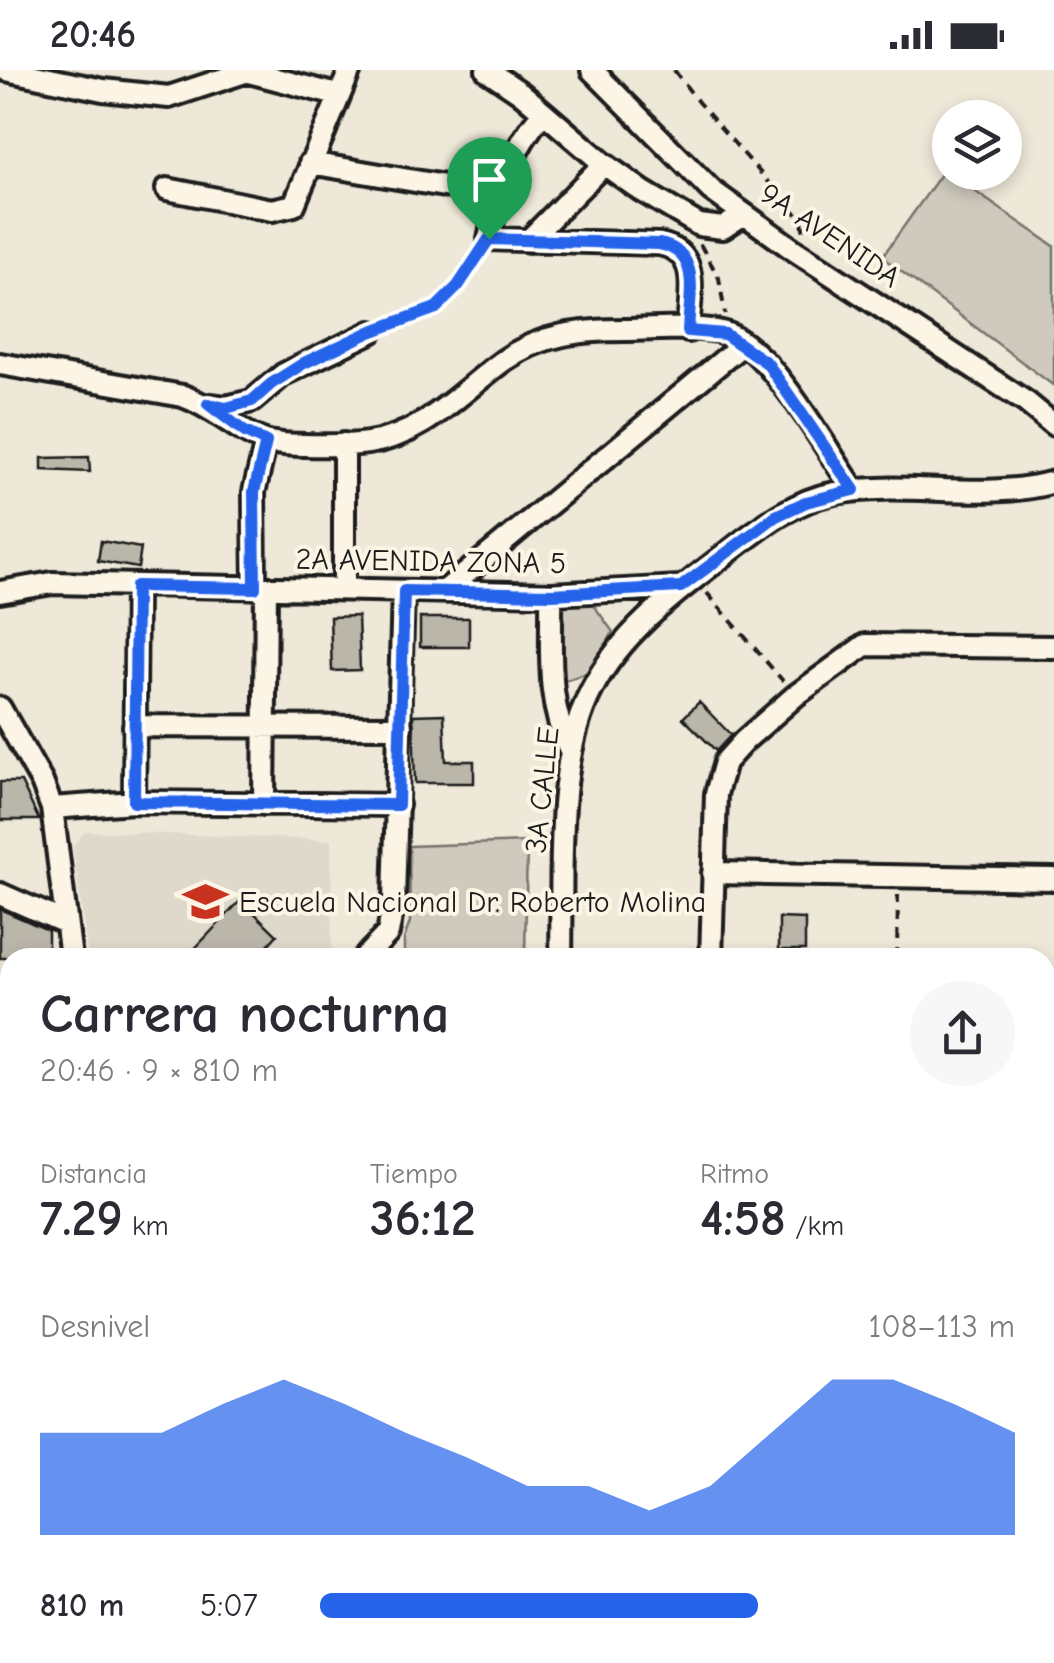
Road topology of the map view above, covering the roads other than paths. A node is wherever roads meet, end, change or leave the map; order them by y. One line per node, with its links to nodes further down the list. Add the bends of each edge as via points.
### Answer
1 (6, 70): 5 (street, via 169,96)
2 (350, 70): 6 (street)
3 (486, 70): 7 (street)
4 (592, 70): 12 (street, 9A AVENIDA, via 711,190)
5 (243, 71): 6 (street)
6 (337, 95): 8 (street)
7 (543, 114): 9 (street); 11 (street, via 520,144)
8 (310, 163): 10 (street, via 294,205 280,210); 11 (street)
9 (604, 164): 12 (street, via 699,225 723,228); 13 (street)
10 (167, 189)
11 (497, 195): 13 (street, via 489,239)
12 (744, 214): 19 (street, 9A AVENIDA)
13 (528, 241): 14 (street, via 678,249 690,272)
14 (688, 331): 16 (street, via 725,334); 21 (street, via 550,336 504,361 412,431)
15 (370, 332): 18 (street, via 284,374 252,401 226,408)
16 (743, 344): 23 (street, via 767,363); 28 (street)
17 (0, 364): 18 (street)
18 (208, 404): 20 (street)
19 (1054, 425)
20 (266, 442): 21 (street); 26 (street, via 254,492)
21 (344, 444): 27 (street)
22 (1054, 482): 23 (street, 3A CALLE, via 988,492)
23 (854, 490): 24 (street, 3A CALLE, via 776,516)
24 (688, 583): 31 (street, 2A AVENIDA ZONA 5); 37 (street, 3A CALLE, via 608,664)
25 (136, 586): 26 (street, 2A AVENIDA ZONA 5); 30 (street, 2A AVENIDA ZONA 5, via 52,583); 34 (street)
26 (260, 588): 27 (street, 2A AVENIDA ZONA 5); 35 (street)
27 (344, 589): 29 (street, 2A AVENIDA ZONA 5)
28 (446, 590): 29 (street, 2A AVENIDA ZONA 5); 31 (street, 2A AVENIDA ZONA 5)
29 (404, 591): 36 (street)
30 (0, 592)
31 (552, 594): 37 (street, via 552,691)
32 (1054, 647): 42 (street, via 865,645 795,696 724,762)
33 (0, 708): 41 (street)
34 (134, 726): 35 (street); 38 (street)
35 (265, 727): 36 (street); 39 (street)
36 (401, 727): 40 (street)
37 (570, 752): 48 (street, 3A CALLE)
38 (134, 802): 39 (street); 41 (street)
39 (264, 804): 40 (street)
40 (398, 805): 47 (street, via 394,901 388,933)
41 (52, 808): 45 (street)
42 (713, 873): 43 (street); 49 (street)
43 (1054, 879)
44 (0, 894): 45 (street)
45 (66, 923): 46 (street)
46 (69, 948)
47 (374, 948)
48 (561, 948)
49 (711, 948)

